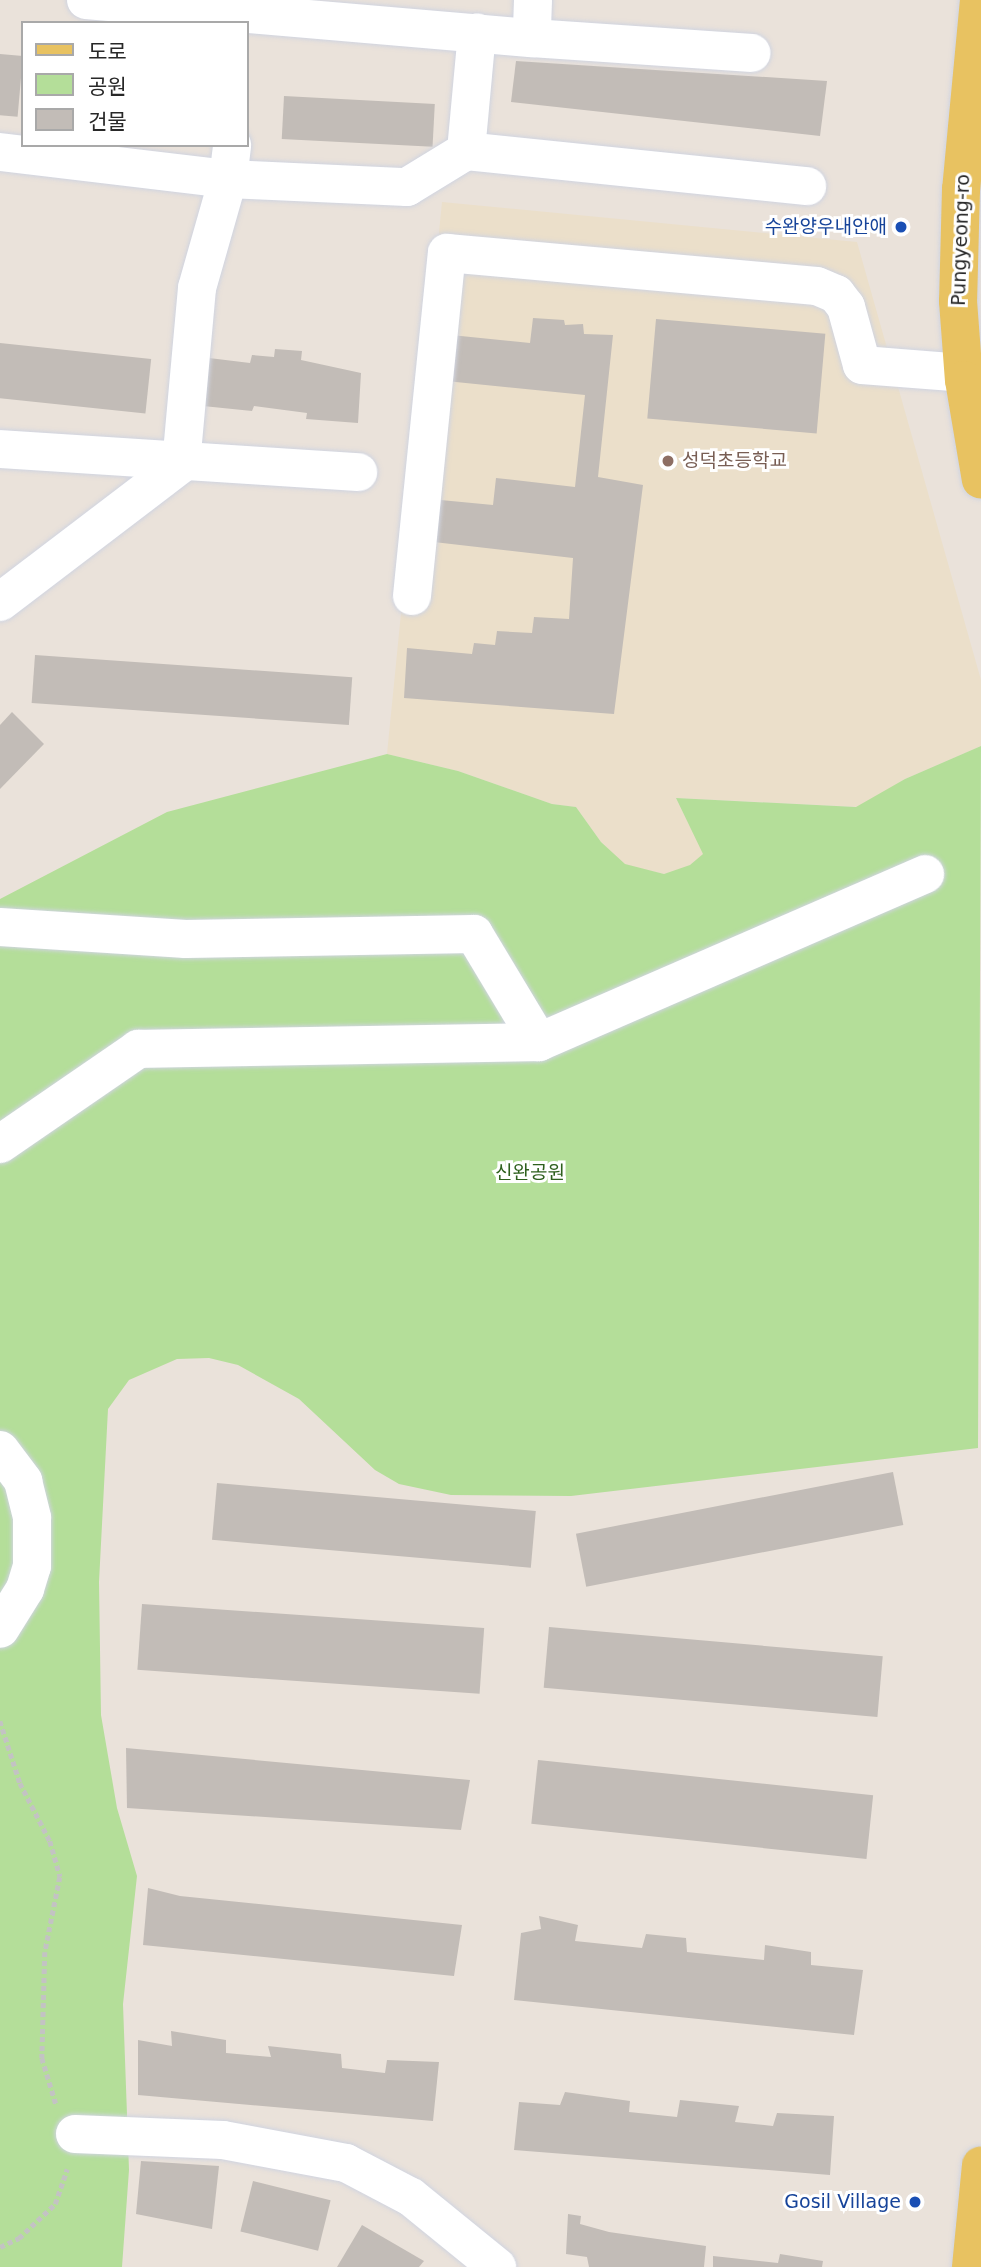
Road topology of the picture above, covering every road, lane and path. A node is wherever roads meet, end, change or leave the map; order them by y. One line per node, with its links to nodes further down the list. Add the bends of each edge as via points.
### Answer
1 (86, 0): 4 (street)
2 (533, 0): 6 (street)
3 (979, 0): 12 (main road, Pungyeong-ro, via 961,189 958,301)
4 (251, 18): 5 (street)
5 (477, 33): 6 (street); 8 (street)
6 (532, 38): 7 (street)
7 (751, 53)
8 (466, 150): 10 (street, via 407,187); 11 (street)
9 (0, 152): 10 (street)
10 (230, 162): 14 (street, via 197,288)
11 (807, 186)
12 (963, 373): 16 (main road, Pungyeong-ro); 17 (street, via 862,365 846,307 836,293 817,286 447,253)
13 (0, 449): 14 (street)
14 (181, 464): 15 (street); 18 (street)
15 (358, 472)
16 (981, 480)
17 (412, 596)
18 (0, 602)
19 (925, 874): 21 (street)
20 (0, 927): 21 (street, via 186,939 474,934)
21 (539, 1041): 22 (street, via 138,1049)
22 (0, 1144)
23 (0, 1450): 24 (street, via 23,1481 32,1518 32,1566 25,1589)
24 (0, 1629)
25 (0, 1721): 26 (path, via 20,1783 50,1841 60,1877 45,1952 42,2058 47,2085)
26 (75, 2134): 28 (path, via 55,2204 19,2238); 29 (street, via 223,2140 346,2163 411,2197)
27 (981, 2165): 30 (main road)
28 (0, 2247)
29 (498, 2267)
30 (971, 2267)

